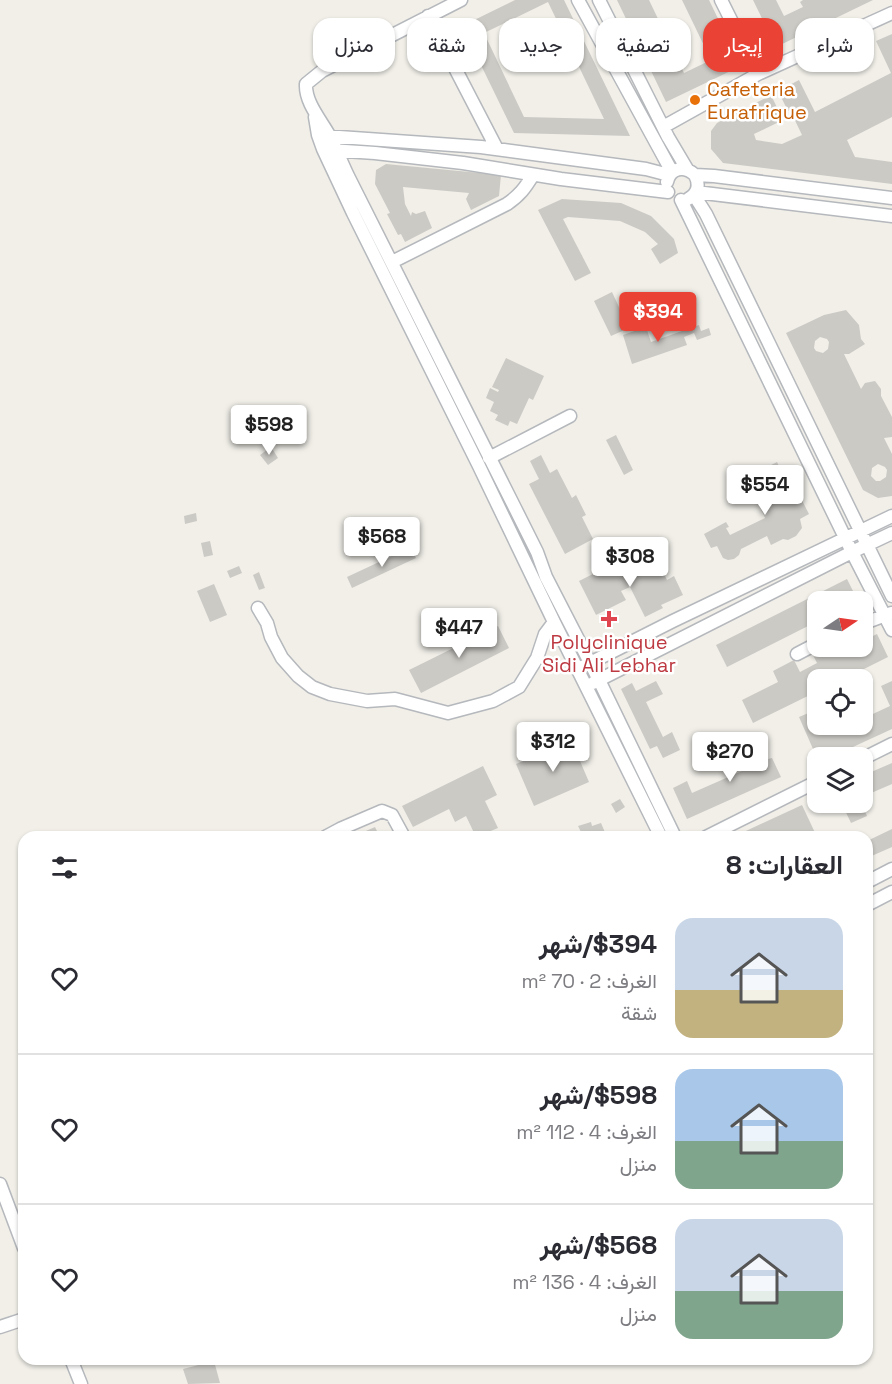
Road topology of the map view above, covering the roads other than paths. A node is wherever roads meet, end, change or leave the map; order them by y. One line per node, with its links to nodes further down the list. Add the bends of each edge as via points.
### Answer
1 (461, 0): 6 (street)
2 (578, 0): 13 (street)
3 (599, 0): 8 (street)
4 (722, 0): 7 (street)
5 (892, 13): 7 (street)
6 (428, 16): 9 (street, via 312,77 306,91); 10 (street)
7 (758, 74): 8 (street)
8 (663, 127): 12 (street)
9 (324, 135): 10 (street); 11 (street)
10 (496, 149): 13 (street)
11 (329, 150): 14 (street, via 463,163); 20 (street); 33 (street, via 353,213)
12 (691, 172): 13 (street, via 682,168); 16 (street, via 698,183); 17 (street)
13 (670, 173): 15 (street)
14 (533, 175): 15 (street); 20 (street, via 525,189 507,204)
15 (668, 192): 18 (street)
16 (695, 193): 18 (street); 19 (street); 24 (street)
17 (892, 198)
18 (681, 200): 26 (street)
19 (892, 216)
20 (392, 262): 22 (street)
21 (570, 416): 22 (street)
22 (489, 458): 37 (street)
23 (892, 516): 24 (street)
24 (860, 531): 26 (street); 27 (street)
25 (892, 533): 27 (street)
26 (845, 538): 28 (street); 37 (street)
27 (867, 545): 28 (street); 29 (street)
28 (852, 552): 31 (street); 39 (street)
29 (892, 596)
30 (258, 608): 33 (street, via 282,658 312,687 367,701 395,699 448,713 493,701 519,687)
31 (888, 614): 32 (street); 34 (street)
32 (873, 620)
33 (554, 622): 38 (street)
34 (892, 630)
35 (807, 649): 36 (street)
36 (797, 654)
37 (590, 663): 38 (street); 39 (street)
38 (578, 669): 40 (street)
39 (598, 680): 40 (street); 47 (street)
40 (586, 687): 46 (street)
41 (892, 744): 42 (street)
42 (873, 754)
43 (807, 787): 48 (street)
44 (338, 831): 45 (street, via 382,811 392,815)
45 (401, 831)
46 (658, 831)
47 (672, 831)
48 (718, 831)
49 (892, 869): 50 (street)
50 (873, 879)
51 (892, 892): 52 (street)
52 (873, 902)
53 (0, 1184): 54 (street)
54 (18, 1232)
55 (18, 1321): 56 (street)
56 (0, 1327)
57 (73, 1365): 58 (street)
58 (81, 1384)

